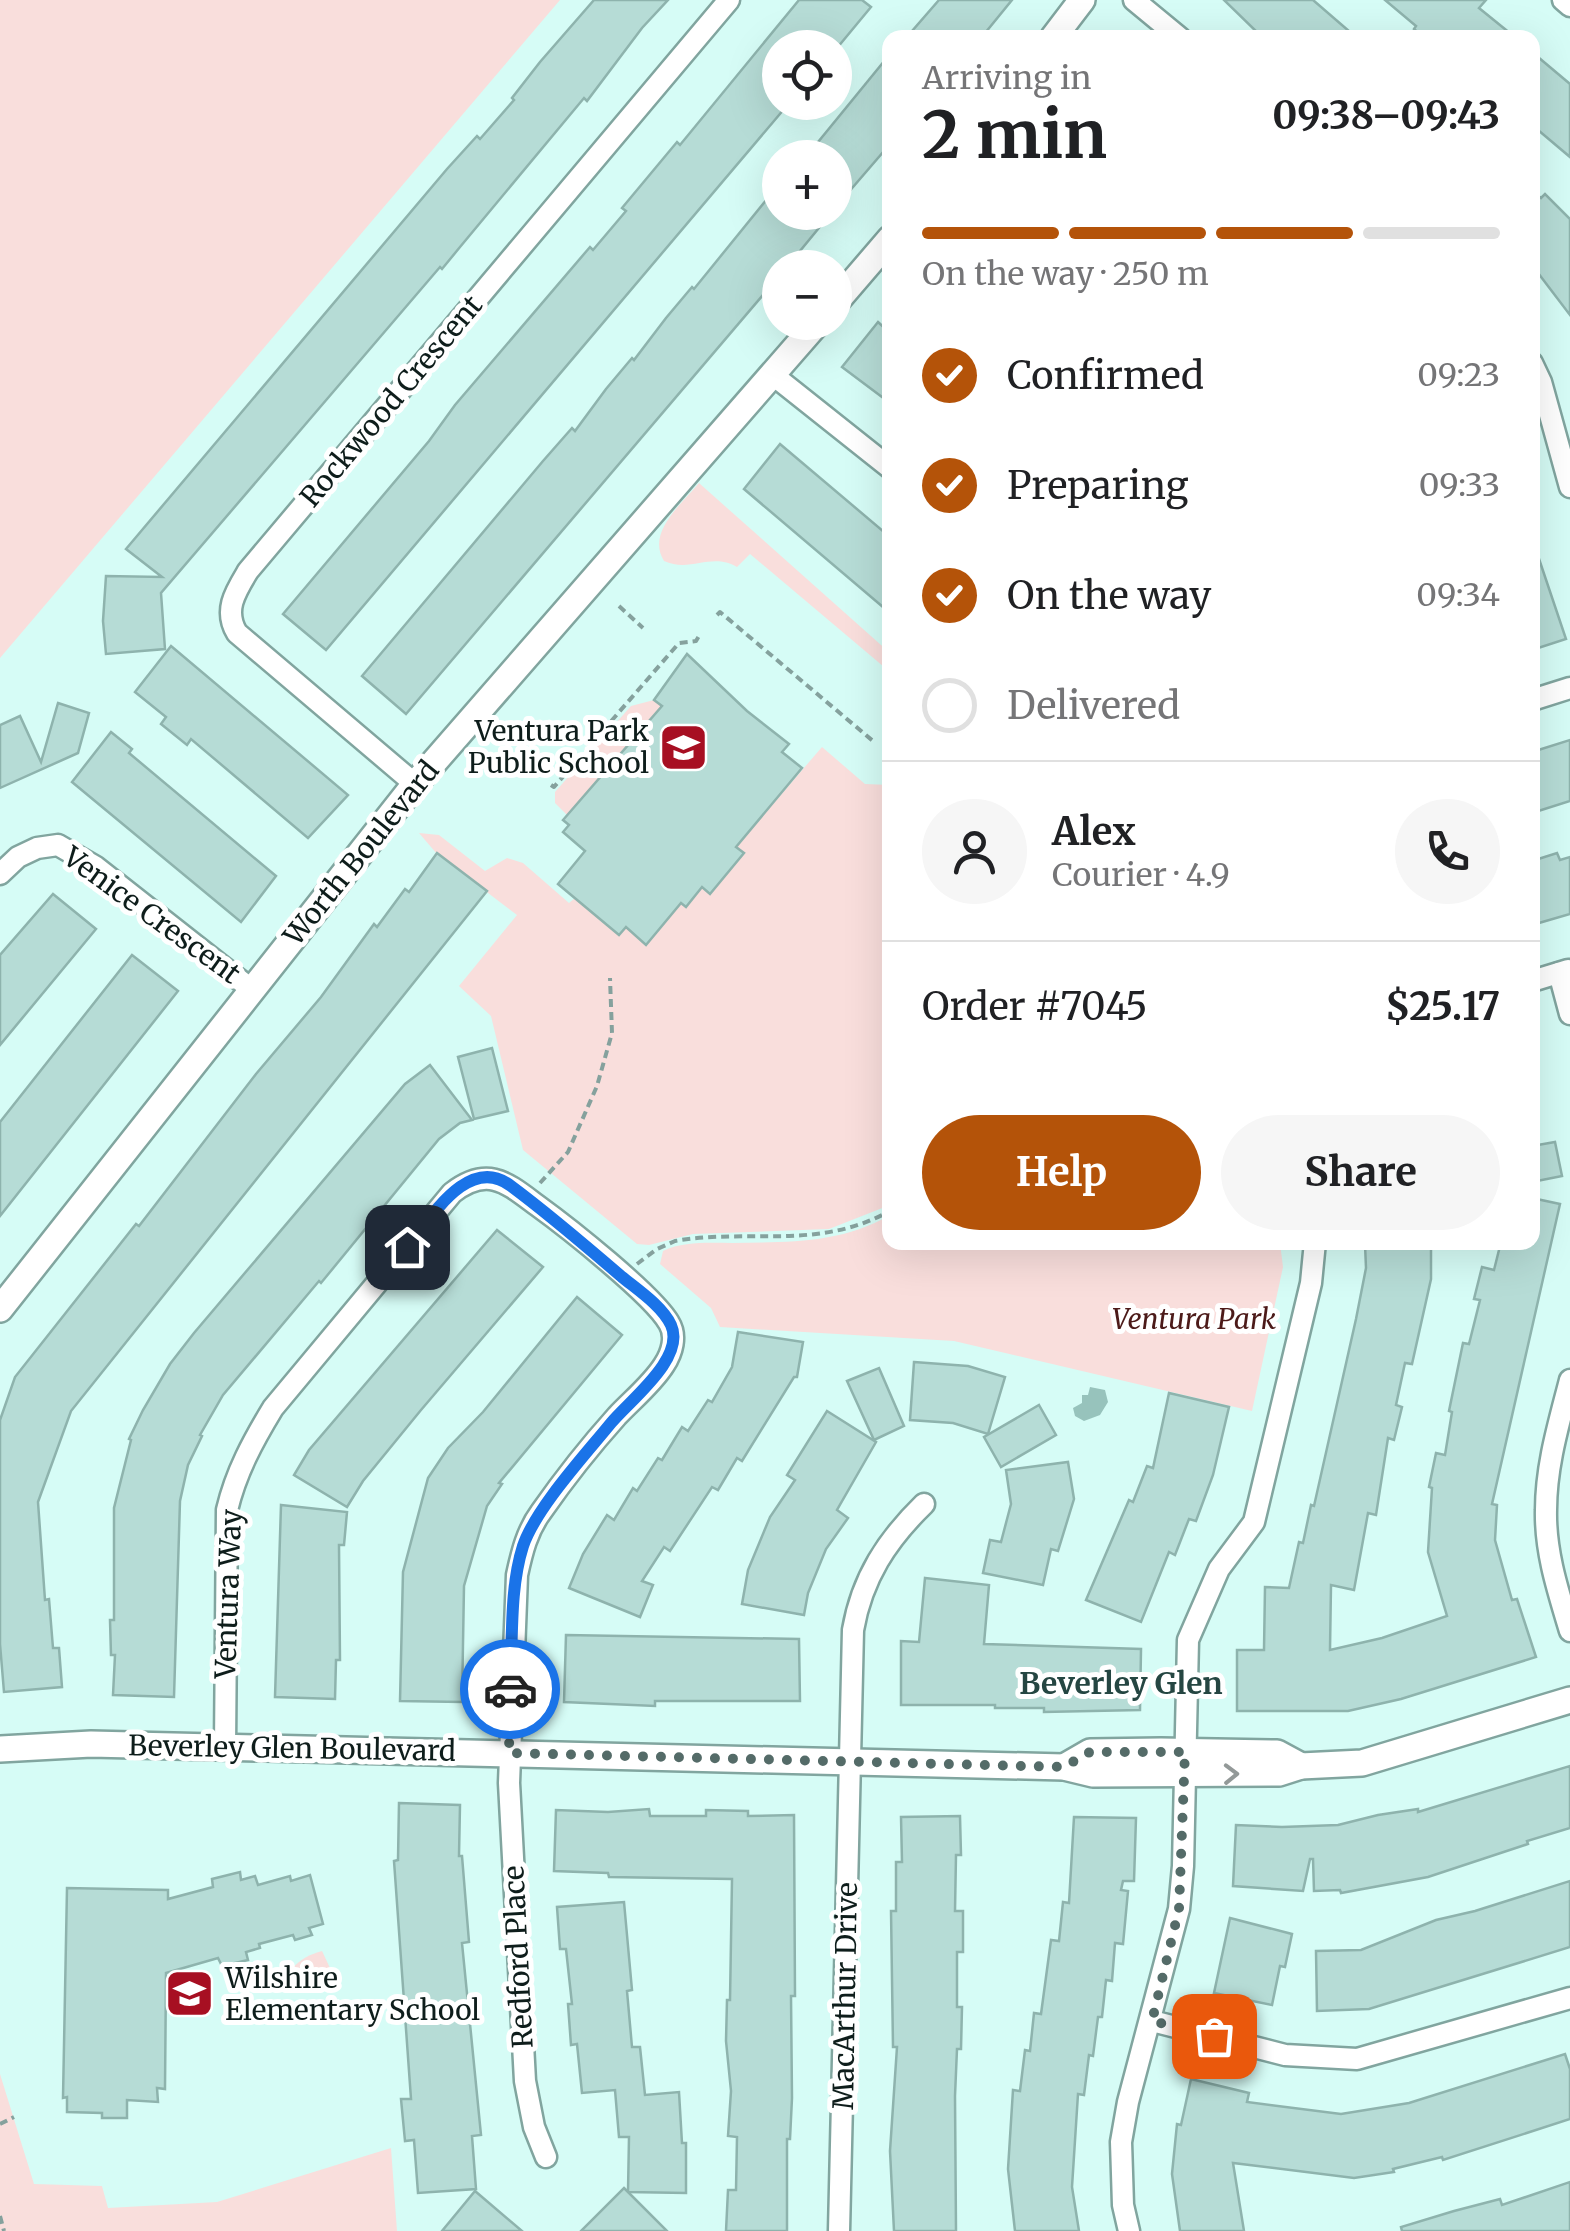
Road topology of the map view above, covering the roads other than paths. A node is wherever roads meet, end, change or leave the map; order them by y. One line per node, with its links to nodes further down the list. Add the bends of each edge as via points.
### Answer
1 (729, 0): 17 (street, Rockwood Crescent, via 248,570 232,598 237,633)
2 (1082, 0): 6 (street)
3 (1134, 0): 7 (street)
4 (1563, 0): 5 (street)
5 (1570, 6)
6 (1058, 30)
7 (1170, 30)
8 (882, 248): 9 (street)
9 (852, 283)
10 (803, 340): 11 (street, Worth Boulevard)
11 (773, 375): 13 (street); 17 (street, Worth Boulevard)
12 (1540, 378): 14 (street)
13 (882, 462)
14 (1570, 487)
15 (1570, 688): 16 (street)
16 (1540, 697)
17 (415, 784): 21 (street, Worth Boulevard)
18 (0, 874): 21 (street, Venice Crescent, via 18,857 58,845)
19 (1564, 971): 20 (street); 22 (street)
20 (1540, 978)
21 (251, 988): 24 (street, Worth Boulevard)
22 (1570, 1014)
23 (1315, 1250): 33 (street, via 1254,1522 1219,1569 1188,1640)
24 (0, 1309)
25 (1570, 1380): 27 (street, via 1546,1510)
26 (924, 1504): 32 (street, MacArthur Drive, via 881,1554 860,1600 852,1640)
27 (1570, 1631)
28 (1570, 1700): 33 (street, Beverley Glen Boulevard, via 1362,1763 1279,1773)
29 (225, 1748): 30 (street, Beverley Glen Boulevard); 31 (street, Beverley Glen Boulevard); 31 (street, Ventura Way, via 227,1510 250,1445 273,1408 452,1193 468,1180 490,1178 505,1181 656,1306 671,1325 674,1344 664,1365 540,1513 524,1544 516,1575)
30 (0, 1749)
31 (509, 1753): 32 (street, Beverley Glen Boulevard); 36 (street, Redford Place, via 525,2081)
32 (850, 1761): 33 (street, Beverley Glen Boulevard, via 1064,1767 1093,1774); 37 (street, MacArthur Drive)
33 (1184, 1763): 35 (street, via 1179,1909)
34 (1570, 1998): 35 (street, via 1357,2059 1285,2054)
35 (1152, 2021): 38 (street, via 1122,2142)
36 (546, 2156)
37 (839, 2231)
38 (1129, 2231)

